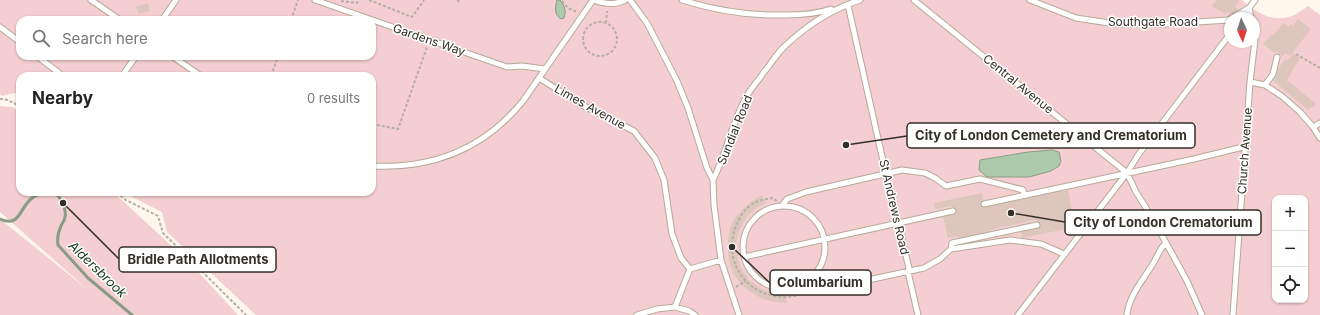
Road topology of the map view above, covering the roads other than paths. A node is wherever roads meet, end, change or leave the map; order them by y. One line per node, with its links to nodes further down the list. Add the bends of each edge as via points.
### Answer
1 (91, 0): 17 (lane)
2 (176, 0): 18 (lane)
3 (315, 0): 19 (lane, Gardens Way)
4 (594, 0): 5 (lane, via 608,4); 30 (lane)
5 (625, 0)
6 (630, 0): 44 (lane, via 647,23 677,80)
7 (682, 0): 12 (lane, via 736,14 767,16 816,13)
8 (860, 0): 12 (lane)
9 (914, 0): 42 (lane, Central Avenue)
10 (1030, 0): 20 (lane, Southgate Road, via 1076,18 1116,24)
11 (1255, 0): 13 (lane)
12 (848, 4): 43 (lane, St Andrews Road); 44 (lane, Sundial Road, via 825,15 795,37 757,82 748,94 735,122)
13 (1250, 8): 14 (lane, Southgate Road); 15 (lane); 16 (lane)
14 (1243, 12)
15 (1247, 12)
16 (1250, 12)
17 (114, 16)
18 (165, 16)
19 (361, 16)
20 (1224, 20)
21 (376, 21): 30 (lane, Gardens Way, via 507,67)
22 (0, 27): 23 (lane)
23 (16, 39)
24 (1224, 42): 42 (lane)
25 (1254, 48): 35 (lane, Church Avenue)
26 (1277, 57): 36 (lane, via 1273,74)
27 (43, 60): 31 (lane)
28 (133, 60): 32 (lane)
29 (178, 60): 33 (lane)
30 (545, 69): 34 (lane)
31 (58, 72)
32 (125, 72)
33 (195, 72)
34 (541, 76): 41 (lane, via 502,124 457,153 430,162 401,167); 59 (lane, Limes Avenue, via 582,105 634,131 655,158 664,180 672,234 681,258)
35 (1250, 82): 36 (lane); 40 (lane, Church Avenue)
36 (1265, 85): 38 (lane, via 1283,97)
37 (1320, 123): 38 (lane)
38 (1313, 127): 39 (lane)
39 (1320, 138)
40 (1245, 147): 42 (lane); 70 (lane, Church Avenue)
41 (376, 166)
42 (1127, 173): 45 (lane); 49 (lane); 54 (lane, Central Avenue)
43 (886, 174): 45 (lane, via 902,170 925,173 946,186 980,179 1023,190); 47 (lane, via 806,192 787,199); 51 (lane, St Andrews Road)
44 (713, 180): 58 (lane)
45 (1024, 195): 46 (lane)
46 (984, 204)
47 (782, 206): 53 (lane, via 794,207 814,218); 57 (lane, via 770,208 751,222 745,233)
48 (953, 211): 51 (lane)
49 (1094, 215): 50 (lane); 56 (lane)
50 (1069, 219)
51 (898, 223): 53 (lane); 60 (lane, St Andrews Road)
52 (1037, 225): 55 (lane, via 952,243)
53 (825, 238): 57 (lane); 61 (lane, via 823,262 809,280)
54 (1166, 243): 68 (lane, via 1136,290); 69 (lane, Central Avenue)
55 (951, 250): 56 (lane, via 1010,240 1041,244); 60 (lane, via 924,268)
56 (1064, 254): 67 (lane)
57 (744, 257): 61 (lane, via 748,268 764,284 787,289)
58 (721, 260): 59 (lane); 65 (lane)
59 (690, 269): 62 (lane)
60 (908, 272): 61 (lane, via 817,292 809,292); 66 (lane, St Andrews Road)
61 (799, 286)
62 (675, 307): 63 (lane); 64 (lane)
63 (637, 315)
64 (695, 315)
65 (739, 315)
66 (918, 315)
67 (1018, 315)
68 (1127, 315)
69 (1202, 315)
70 (1233, 315)

